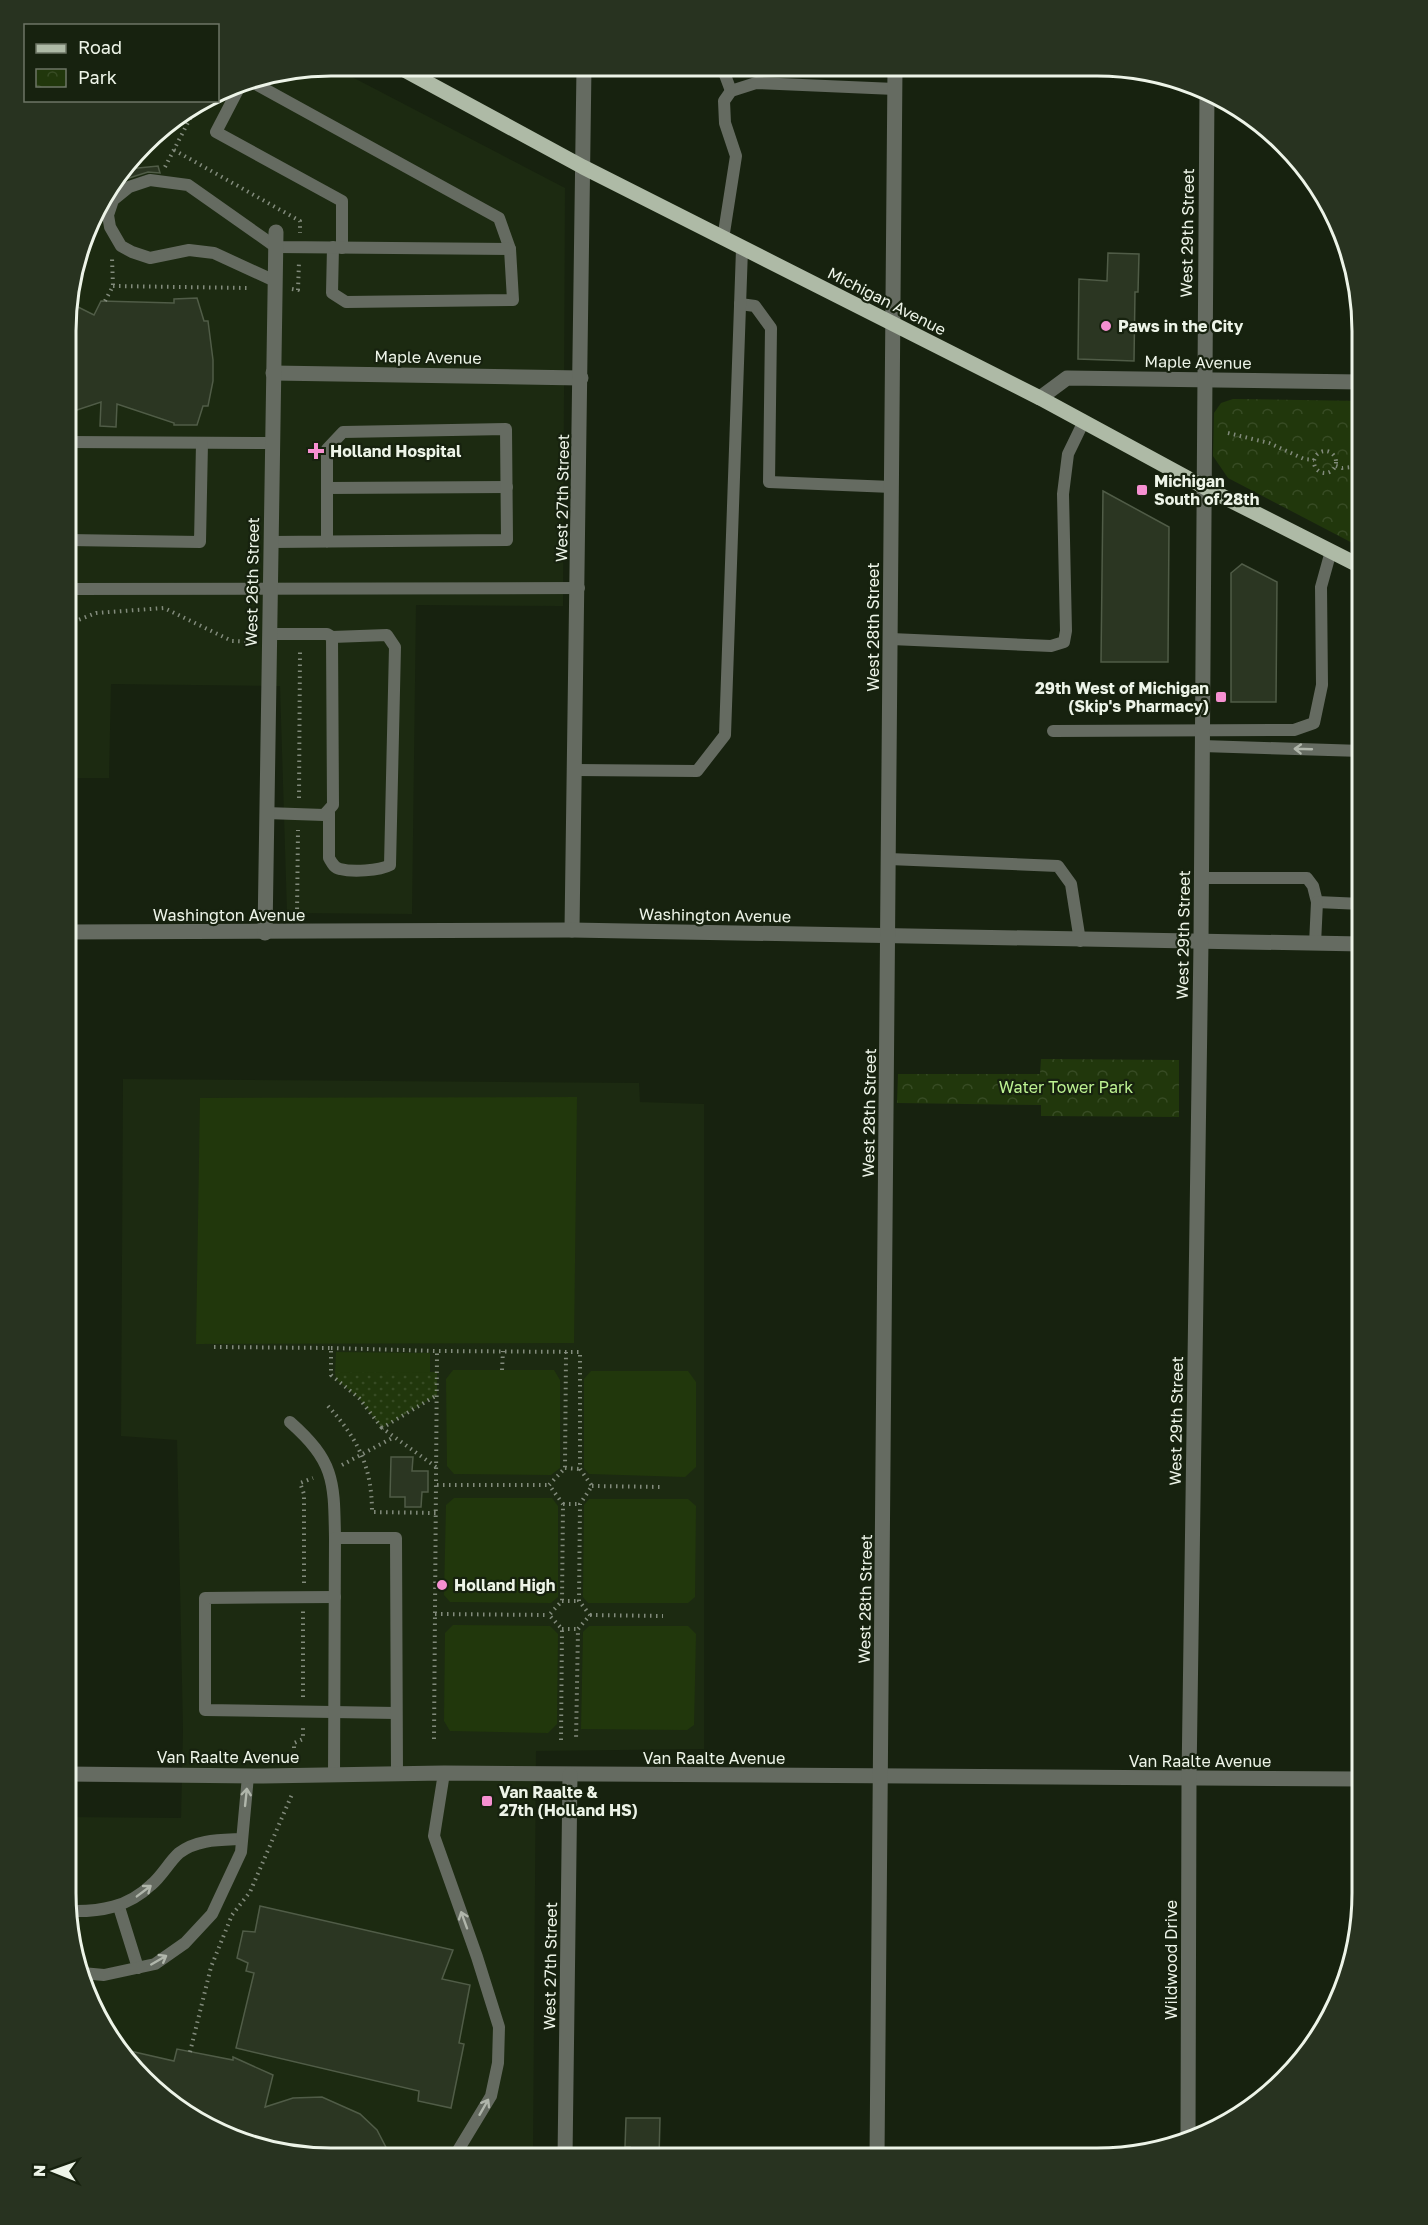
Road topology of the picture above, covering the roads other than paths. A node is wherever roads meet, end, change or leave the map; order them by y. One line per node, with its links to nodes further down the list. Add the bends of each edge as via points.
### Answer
1 (415, 76): 10 (main road, Michigan Avenue)
2 (584, 76): 10 (street, West 27th Street)
3 (725, 76): 7 (lane)
4 (895, 76): 6 (street, West 28th Street)
5 (261, 87): 16 (lane, via 499,218)
6 (895, 89): 7 (lane, via 756,83); 20 (street, West 28th Street)
7 (732, 91): 13 (lane, via 724,101 725,123 736,156)
8 (235, 96): 15 (lane, via 216,132 342,201)
9 (1207, 102): 23 (street, West 29th Street)
10 (583, 167): 13 (main road, Michigan Avenue); 22 (street, West 27th Street)
11 (114, 200): 14 (lane, via 129,187 150,180 188,185)
12 (113, 201): 18 (lane, via 108,215 110,227 121,246 150,258 189,250 214,253)
13 (723, 239): 17 (main road, Michigan Avenue)
14 (276, 240): 15 (lane); 18 (street, West 26th Street)
15 (338, 248): 16 (lane); 16 (lane, via 332,292 346,302 513,300)
16 (510, 249)
17 (742, 249): 19 (lane); 20 (main road, Michigan Avenue)
18 (275, 281): 21 (street, West 26th Street)
19 (740, 304): 31 (lane, via 755,306 771,328 769,482); 49 (lane, via 725,735 697,771)
20 (894, 324): 25 (main road, Michigan Avenue); 31 (street, West 28th Street)
21 (273, 373): 22 (street, Maple Avenue); 29 (street, West 26th Street)
22 (581, 378): 40 (street, West 27th Street)
23 (1204, 380): 24 (street, Maple Avenue); 25 (street, Maple Avenue, via 1067,378); 32 (street, West 29th Street)
24 (1352, 382)
25 (1040, 398): 26 (main road, Michigan Avenue)
26 (1083, 422): 32 (main road, Michigan Avenue); 44 (lane, via 1068,454 1063,494 1064,642 1052,646)
27 (76, 442): 28 (lane)
28 (202, 442): 29 (lane); 34 (lane, via 200,542)
29 (272, 443): 35 (street, West 26th Street)
30 (507, 487): 33 (lane); 33 (lane, via 506,429 343,432 327,449); 36 (lane, via 507,540)
31 (892, 487): 44 (street, West 28th Street)
32 (1204, 487): 37 (main road, Michigan Avenue); 45 (street, West 29th Street)
33 (327, 488): 36 (lane)
34 (76, 540)
35 (271, 542): 36 (lane); 39 (street, West 26th Street)
36 (327, 542)
37 (1331, 551): 38 (main road, Michigan Avenue); 45 (lane, via 1321,587 1322,685 1314,723 1294,730)
38 (1352, 562)
39 (270, 588): 40 (lane); 41 (lane); 43 (street, West 26th Street)
40 (579, 588): 49 (street, West 27th Street)
41 (76, 589)
42 (332, 637): 43 (lane, via 327,634); 50 (lane, via 333,805); 50 (lane, via 387,635 395,647 390,865 339,869 332,865)
43 (269, 638): 51 (street, West 26th Street)
44 (891, 639): 52 (street, West 28th Street)
45 (1202, 730): 46 (lane); 47 (street, West 29th Street)
46 (1053, 731)
47 (1202, 746): 48 (lane, one-way to 47); 53 (street, West 29th Street)
48 (1352, 751)
49 (576, 770): 56 (street, West 27th Street)
50 (329, 812): 51 (lane)
51 (266, 813): 58 (street, West 26th Street)
52 (890, 858): 59 (street, West 28th Street); 60 (lane, via 1058,866 1071,884)
53 (1201, 878): 54 (lane, via 1307,878); 61 (street, West 29th Street)
54 (1317, 902): 55 (lane); 62 (lane)
55 (1352, 904)
56 (572, 930): 58 (street, Washington Avenue); 59 (street, Washington Avenue)
57 (76, 932): 58 (street, Washington Avenue)
58 (265, 933)
59 (889, 937): 60 (street, Washington Avenue); 75 (street, West 28th Street)
60 (1080, 941): 61 (street, Washington Avenue)
61 (1201, 943): 62 (street, Washington Avenue); 76 (street, West 29th Street)
62 (1315, 944): 63 (street, Washington Avenue)
63 (1352, 944)
64 (290, 1422): 65 (lane, via 319,1451 330,1471)
65 (335, 1538): 66 (lane); 68 (lane, via 396,1539)
66 (335, 1597): 67 (lane); 67 (lane, via 205,1598 205,1710)
67 (335, 1712): 68 (lane); 72 (lane)
68 (396, 1713): 69 (lane)
69 (397, 1773): 70 (street, Van Raalte Avenue); 72 (street, Van Raalte Avenue)
70 (444, 1773): 73 (street, Van Raalte Avenue); 84 (lane, one-way to 70, via 491,2096 498,2063 499,2028 434,1836)
71 (76, 1774): 74 (street, Van Raalte Avenue)
72 (334, 1775): 74 (street, Van Raalte Avenue)
73 (570, 1775): 75 (street, Van Raalte Avenue); 85 (street, West 27th Street)
74 (249, 1776): 78 (lane, one-way to 74)
75 (881, 1777): 76 (street, Van Raalte Avenue); 86 (street, West 28th Street)
76 (1189, 1779): 77 (street, Van Raalte Avenue); 83 (street, Wildwood Drive)
77 (1352, 1779)
78 (242, 1839): 79 (lane, one-way to 78, via 151,1885 180,1853 203,1841); 81 (lane, one-way to 78, via 154,1964 185,1943 212,1914 241,1852)
79 (119, 1906): 80 (lane); 81 (lane)
80 (77, 1911)
81 (138, 1968): 82 (lane)
82 (90, 1974)
83 (1188, 2131)
84 (459, 2148)
85 (565, 2148)
86 (877, 2148)

